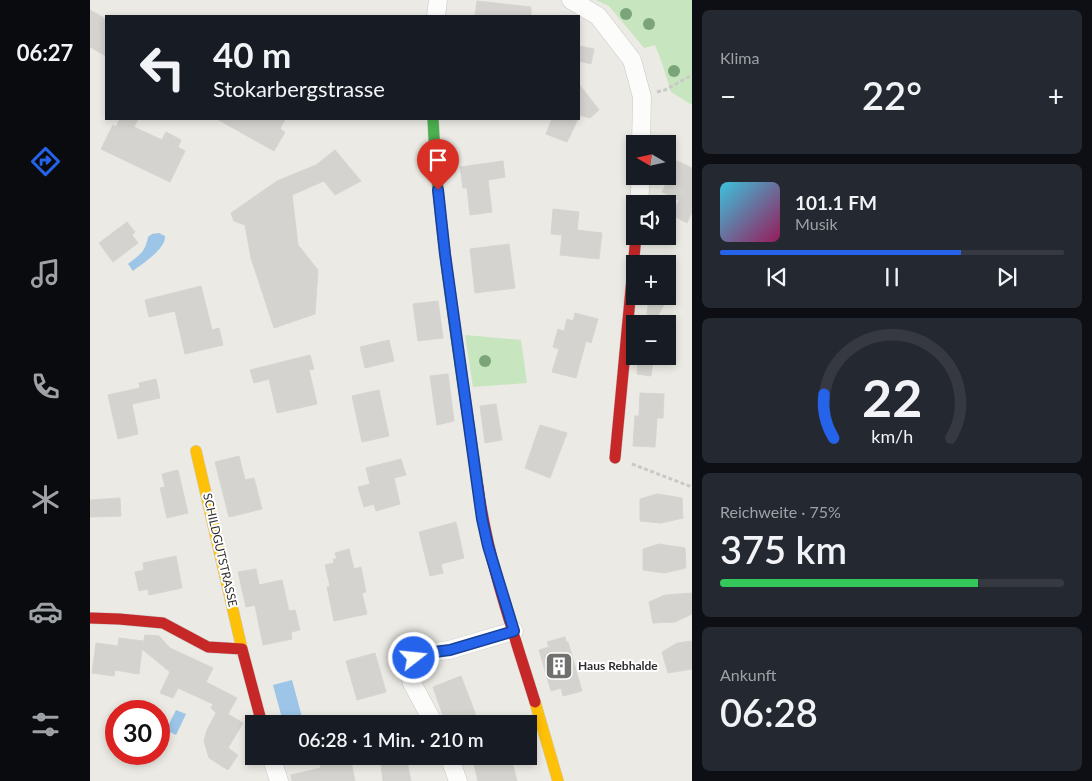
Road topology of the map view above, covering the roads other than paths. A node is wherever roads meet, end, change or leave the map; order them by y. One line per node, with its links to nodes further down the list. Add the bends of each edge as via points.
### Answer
1 (438, 0): 3 (street)
2 (571, 0): 5 (street, via 598,16 632,60 642,97)
3 (436, 15)
4 (434, 120): 10 (street, via 445,254 482,519)
5 (641, 135)
6 (635, 245): 8 (street)
7 (196, 451): 11 (street, SCHILDGUTSTRASSE)
8 (615, 458)
9 (90, 618): 11 (street, via 163,623 208,647)
10 (514, 631): 13 (street, via 414,658 408,670); 18 (street)
11 (242, 649): 12 (street, SCHILDGUTSTRASSE)
12 (260, 715)
13 (429, 715)
14 (274, 765): 16 (street)
15 (453, 765): 17 (street)
16 (278, 781)
17 (458, 781)
18 (558, 781)

